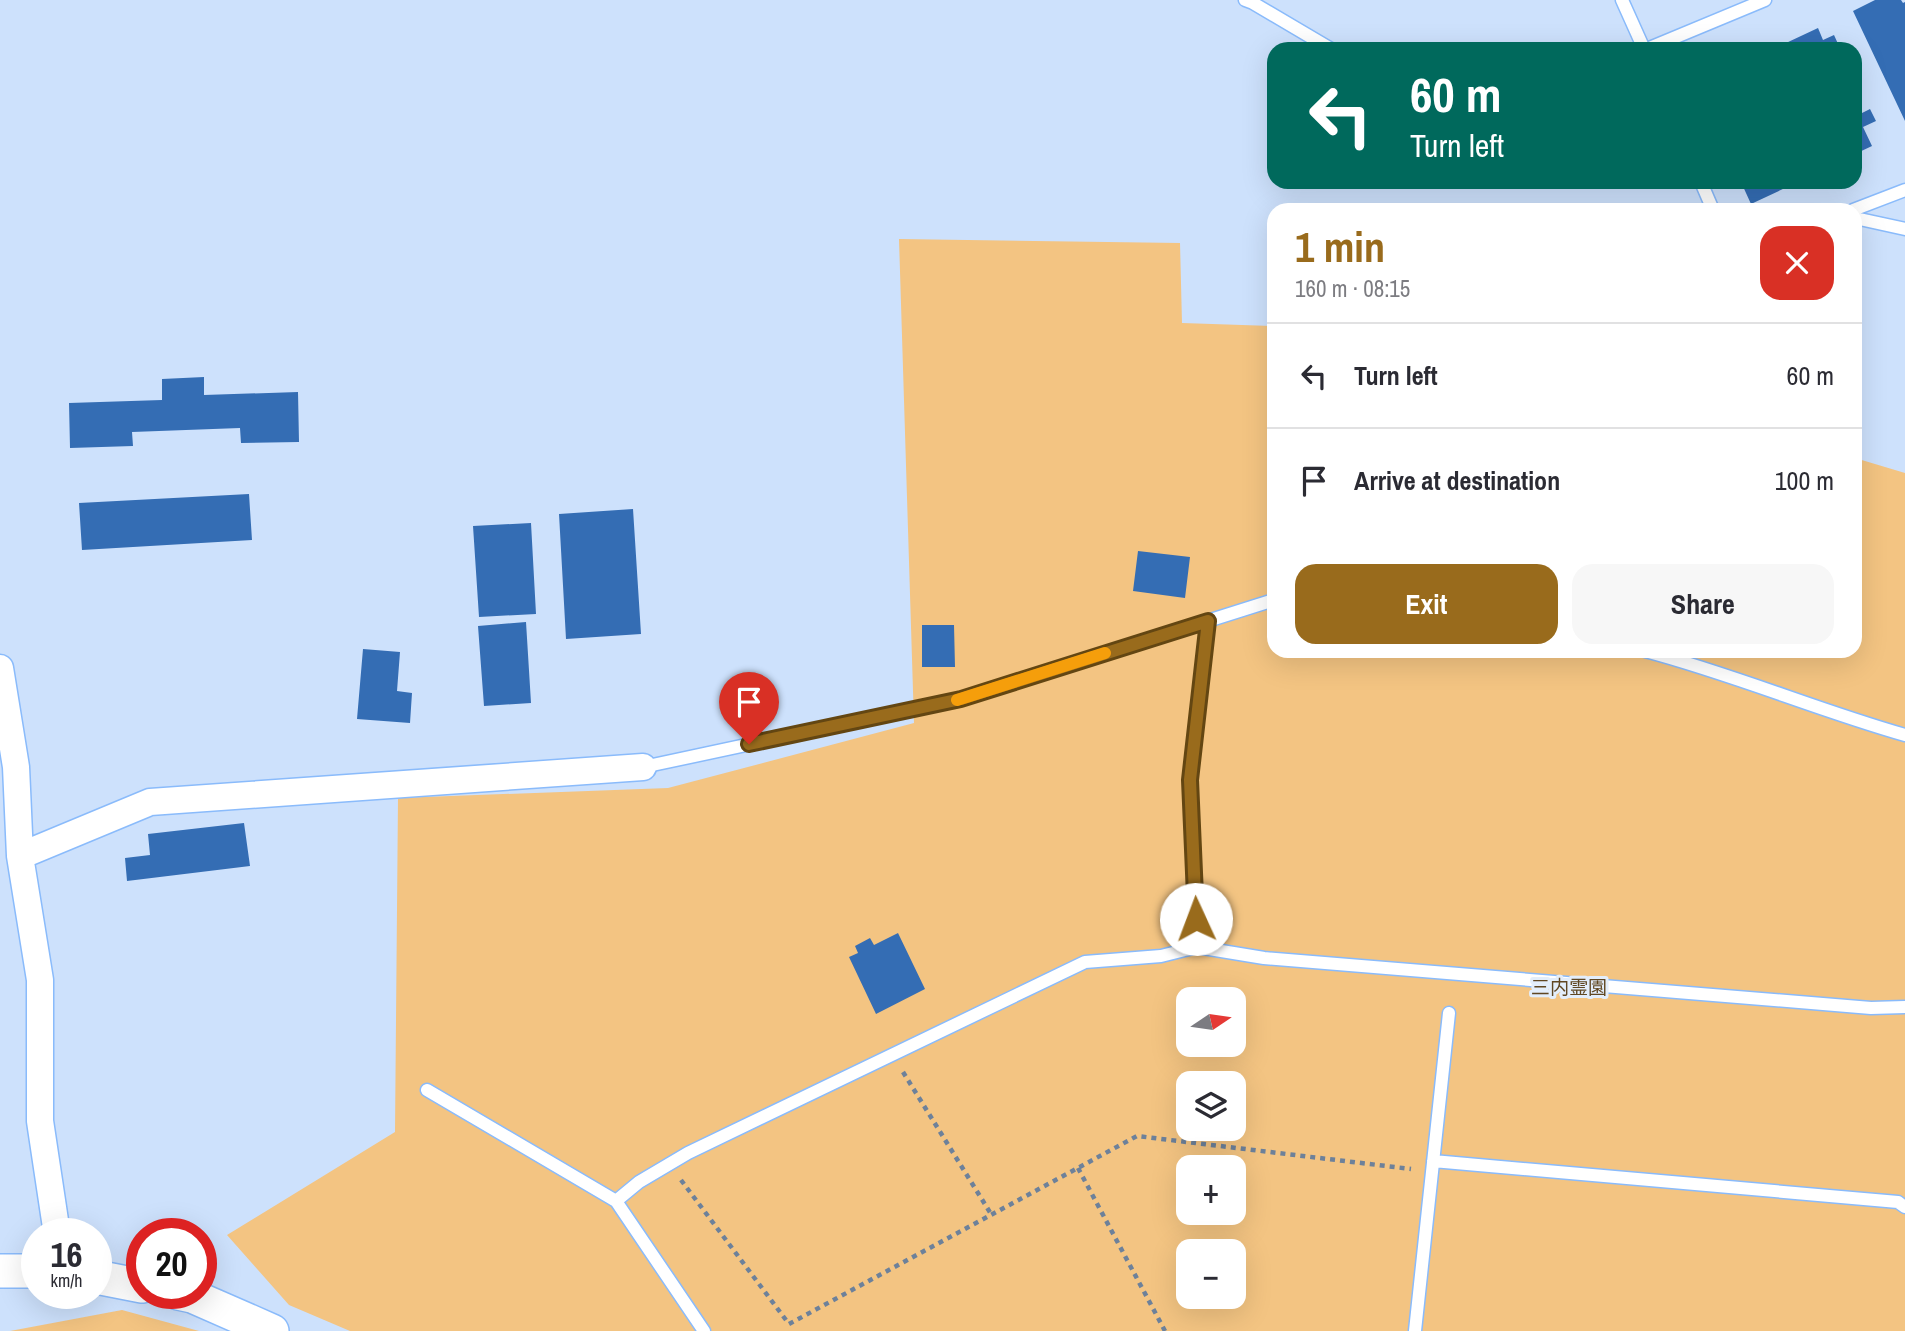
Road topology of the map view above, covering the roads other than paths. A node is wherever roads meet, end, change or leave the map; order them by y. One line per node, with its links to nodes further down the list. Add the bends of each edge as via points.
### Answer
1 (1622, 0): 5 (lane)
2 (1765, 0): 6 (lane)
3 (1250, 1): 4 (lane)
4 (1319, 42)
5 (1643, 42)
6 (1663, 42)
7 (1905, 190): 8 (lane)
8 (1862, 207)
9 (1862, 220): 10 (lane)
10 (1905, 229)
11 (1267, 602): 12 (lane)
12 (1208, 621): 16 (lane, via 961,699); 18 (lane, via 1190,780)
13 (1671, 658): 15 (lane)
14 (0, 667): 17 (street, via 16,766)
15 (1905, 735)
16 (643, 767): 17 (street, via 150,802)
17 (20, 856): 25 (street, via 40,980 40,1121)
18 (1197, 947): 19 (lane, via 1264,958 1871,1008); 23 (lane, via 1161,956 1085,962 688,1153)
19 (1905, 1007)
20 (1450, 1013): 22 (lane)
21 (427, 1090): 23 (lane)
22 (1433, 1166): 24 (lane, via 1898,1202); 29 (lane)
23 (616, 1201): 28 (lane)
24 (1905, 1207)
25 (55, 1218)
26 (217, 1307): 27 (street)
27 (272, 1331)
28 (704, 1331)
29 (1415, 1331)

